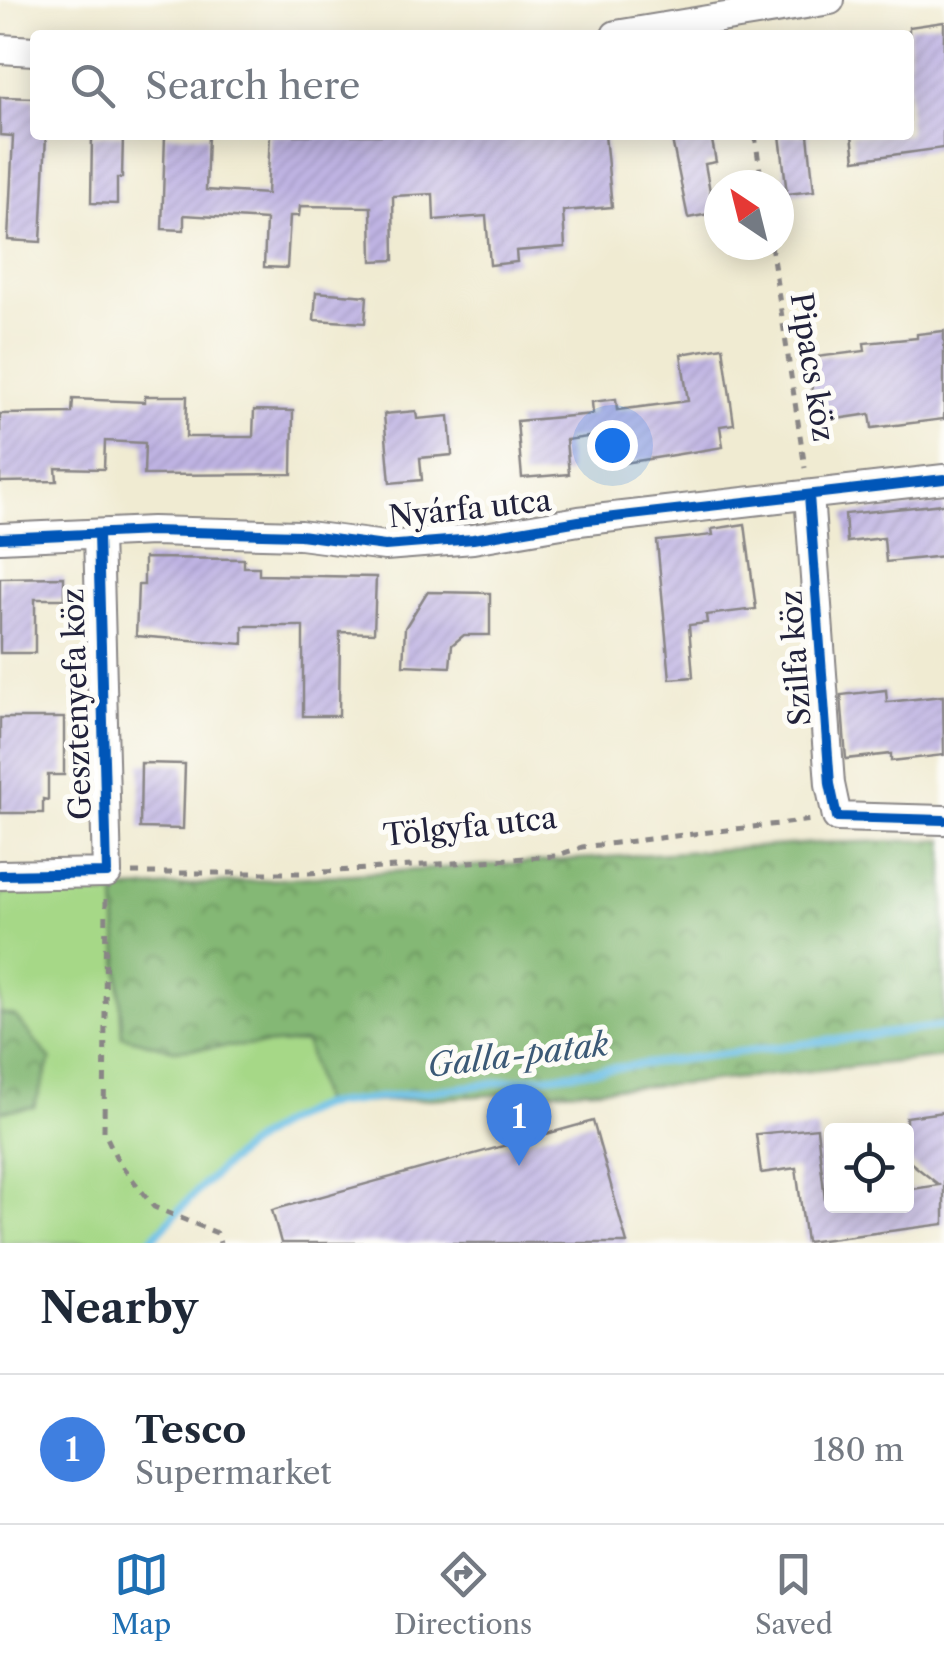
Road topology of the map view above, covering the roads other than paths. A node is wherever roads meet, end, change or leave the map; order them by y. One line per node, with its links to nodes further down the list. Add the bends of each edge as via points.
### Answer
1 (830, 0): 2 (street)
2 (647, 30)
3 (0, 49): 4 (street)
4 (30, 51)
5 (944, 479): 6 (street, Nyárfa utca)
6 (809, 495): 7 (street, Nyárfa utca, via 385,546 300,535); 9 (street, Szilfa köz, via 837,817)
7 (98, 534): 8 (street, Nyárfa utca); 10 (street, Gesztenyefa köz, via 107,874)
8 (0, 538)
9 (944, 820)
10 (0, 876)

